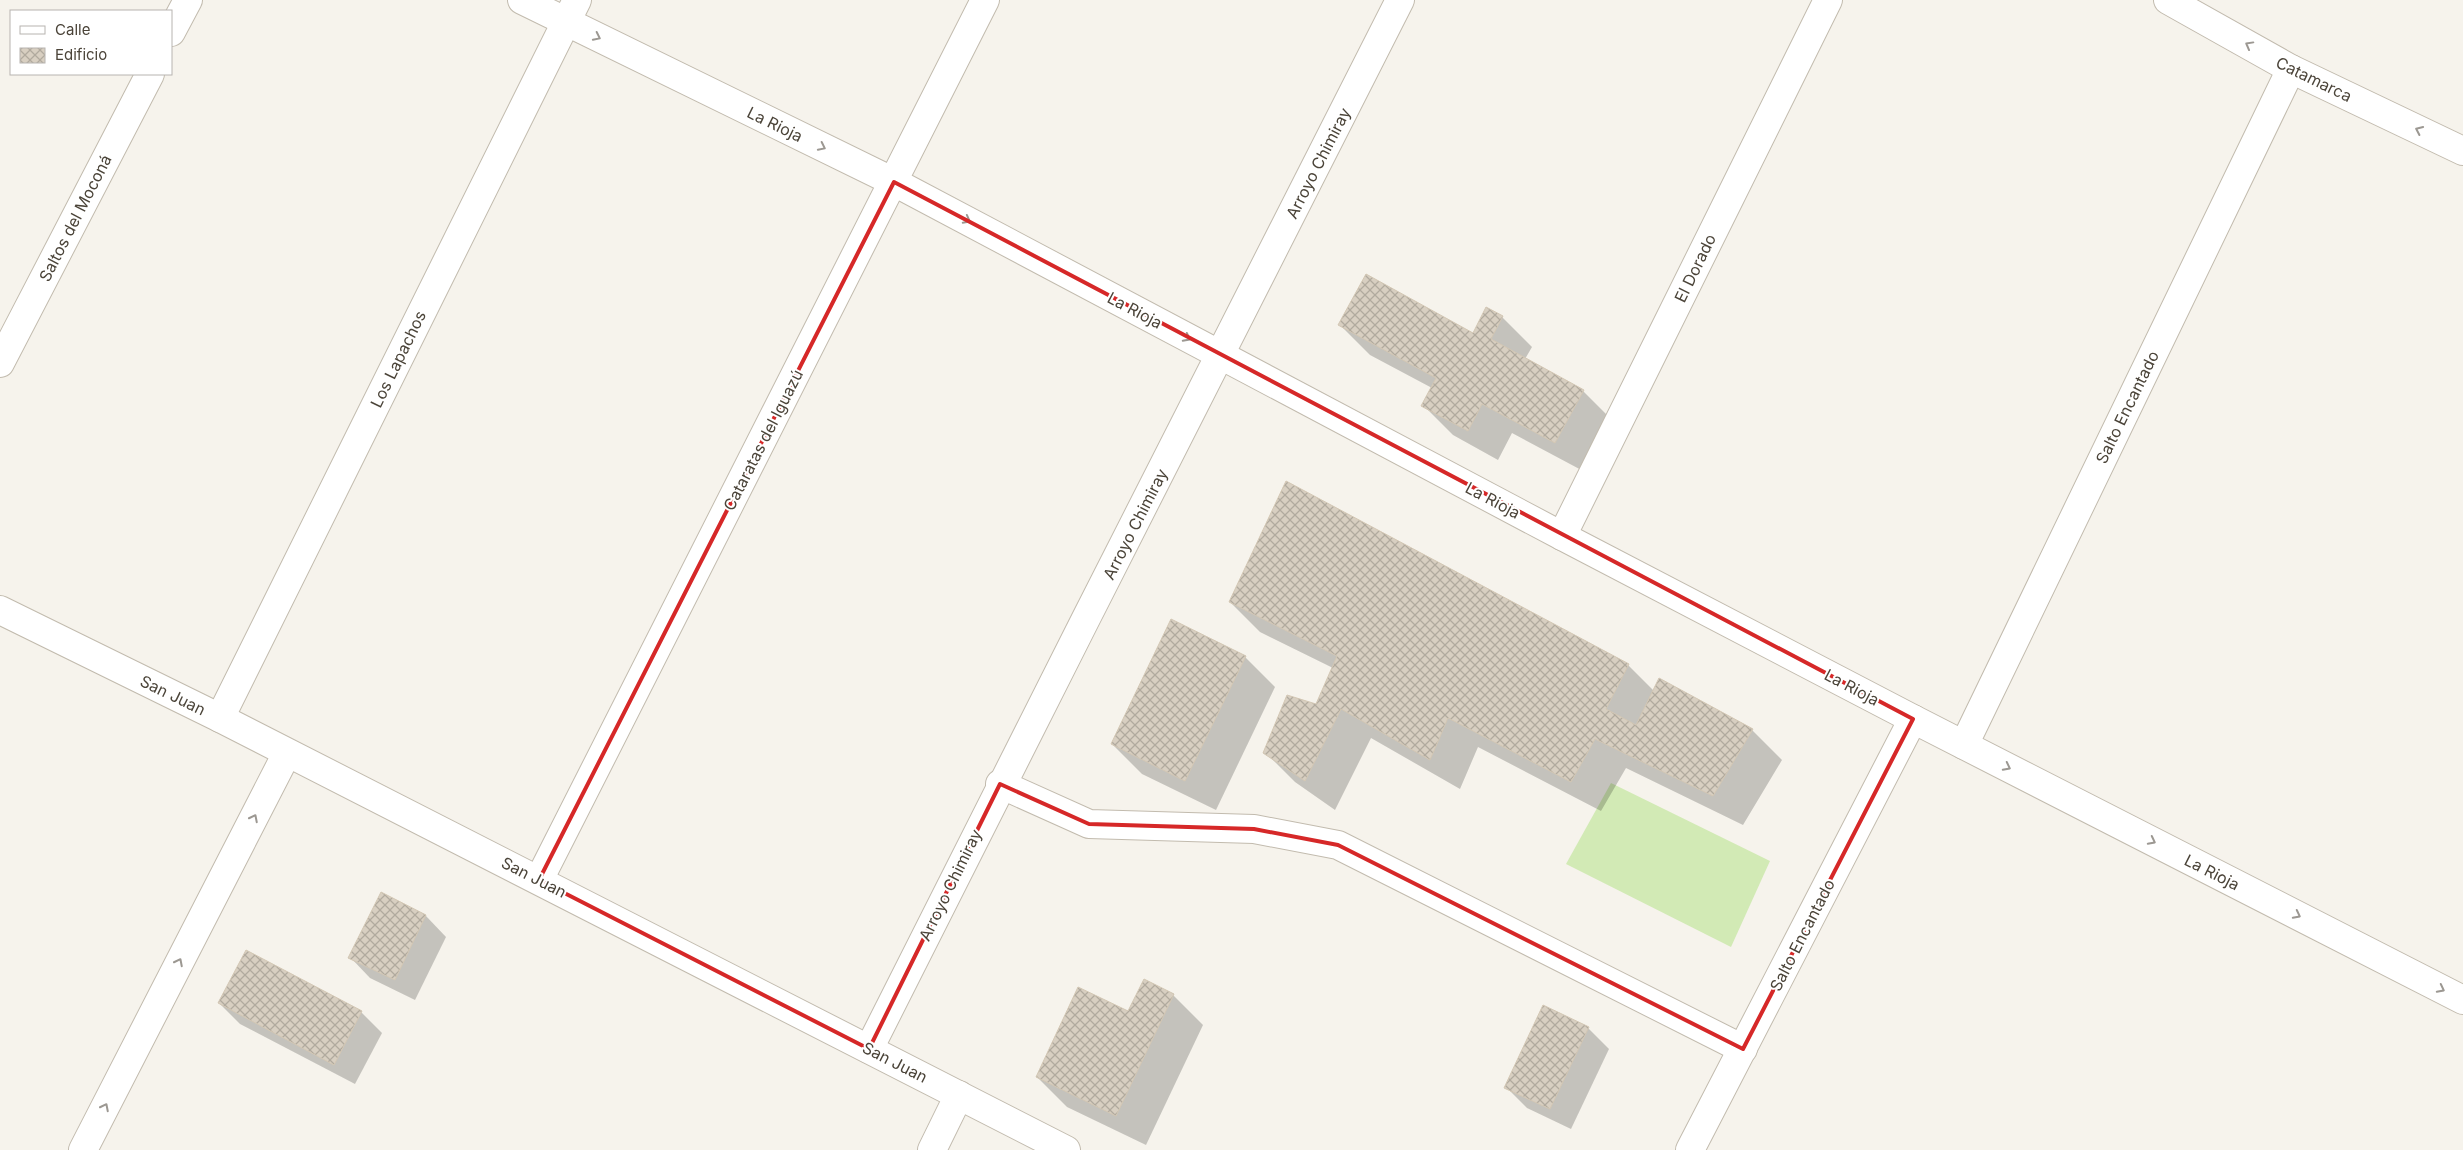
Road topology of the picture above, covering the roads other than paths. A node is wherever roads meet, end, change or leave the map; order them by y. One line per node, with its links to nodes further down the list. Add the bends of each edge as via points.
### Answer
1 (188, 0): 8 (street)
2 (522, 0): 7 (street, La Rioja)
3 (985, 0): 12 (street, Cataratas del Iguazú)
4 (1400, 0): 13 (street, Arroyo Chimiray)
5 (1828, 0): 15 (street, El Dorado)
6 (2168, 0): 9 (street, Catamarca, one-way to 6)
7 (571, 11): 12 (street, La Rioja, one-way to 12); 17 (street, Los Lapachos)
8 (172, 30)
9 (2291, 69): 11 (street, Catamarca, one-way to 9); 19 (street, Salto Encantado)
10 (149, 75): 14 (street, Saltos del Moconá)
11 (2463, 151)
12 (894, 182): 13 (street, La Rioja, one-way to 13); 22 (street, Cataratas del Iguazú)
13 (1222, 356): 15 (street, La Rioja); 21 (street, Arroyo Chimiray)
14 (0, 362)
15 (1562, 536): 18 (street, La Rioja)
16 (0, 610): 17 (street, San Juan)
17 (220, 718): 20 (street, San Juan)
18 (1913, 719): 19 (street, La Rioja); 25 (street, Salto Encantado)
19 (1964, 745): 23 (street, La Rioja, one-way to 23)
20 (287, 753): 22 (street, San Juan); 27 (street, one-way to 20)
21 (1000, 784): 24 (street, Arroyo Chimiray); 25 (street, via 1090,824 1254,829 1338,845)
22 (539, 880): 24 (street, San Juan)
23 (2463, 1000)
24 (869, 1049): 26 (street, San Juan)
25 (1743, 1050): 30 (street, Salto Encantado)
26 (959, 1095): 28 (street); 29 (street, San Juan)
27 (83, 1150)
28 (932, 1150)
29 (1066, 1150)
30 (1690, 1150)

